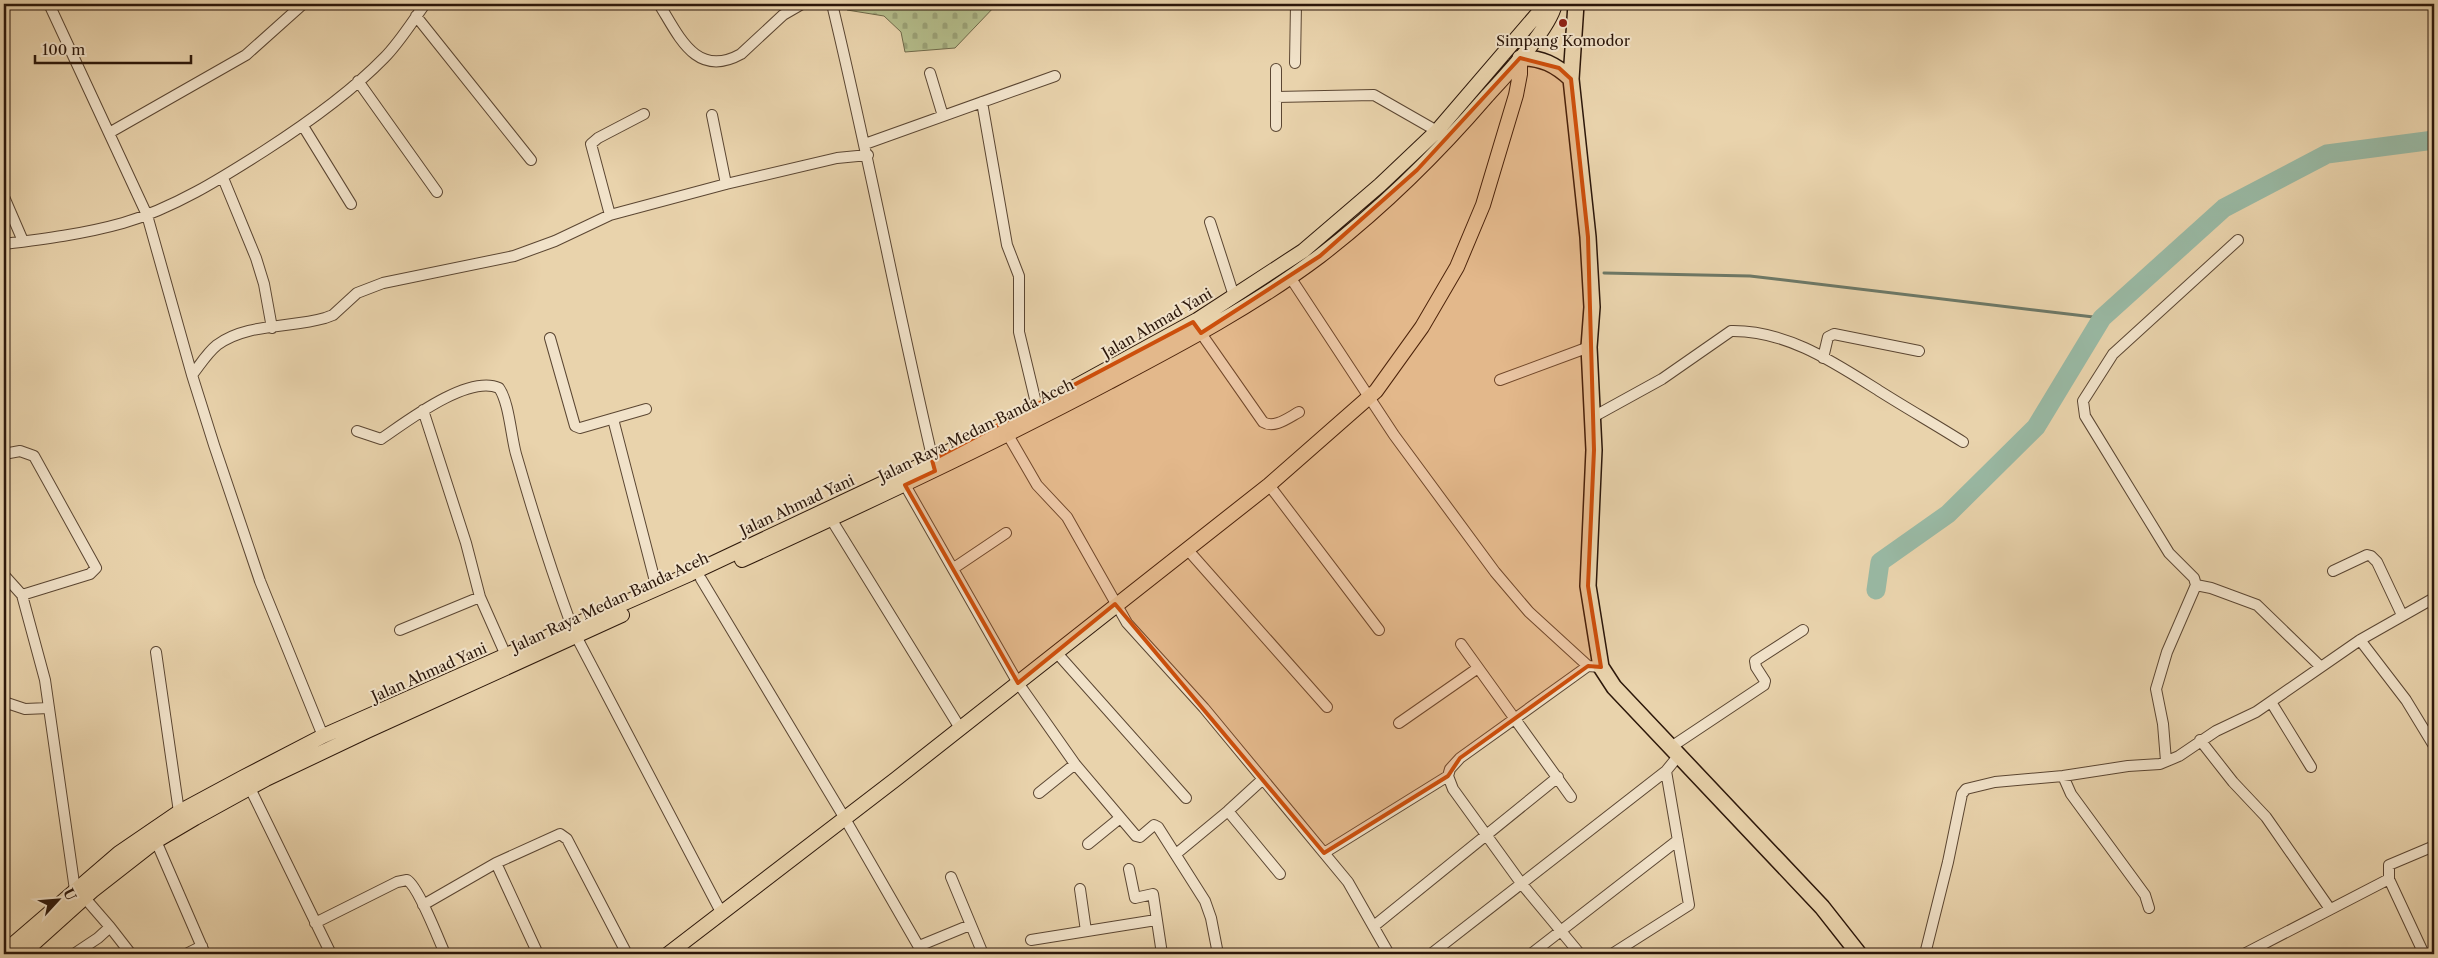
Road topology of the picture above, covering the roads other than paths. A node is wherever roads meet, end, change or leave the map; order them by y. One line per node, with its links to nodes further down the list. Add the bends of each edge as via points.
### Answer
1 (49, 4): 27 (street)
2 (303, 4): 27 (street, via 246,55)
3 (425, 4): 11 (street)
4 (659, 4): 5 (street, via 687,46 701,60 708,62 741,54 783,15)
5 (802, 4)
6 (832, 4): 28 (street)
7 (1296, 4): 13 (street)
8 (1546, 4): 26 (main road, Jalan Ahmad Yani)
9 (1555, 4): 12 (main road, Jalan Raya Medan Banda Aceh)
10 (1576, 4): 17 (highway)
11 (416, 16): 18 (street, via 385,58); 30 (street)
12 (1520, 58): 17 (highway, via 1552,64); 42 (main road, Jalan Raya Medan Banda Aceh, via 1460,127 1410,177 1356,226); 52 (main road, via 1516,95 1489,187 1457,267 1422,328)
13 (1295, 63)
14 (1276, 69): 19 (street)
15 (930, 73): 23 (street)
16 (1055, 76): 20 (street)
17 (1571, 79): 47 (highway, via 1588,237 1592,307)
18 (358, 81): 24 (street); 33 (street)
19 (1276, 97): 25 (street); 26 (street, via 1374,95)
20 (982, 102): 23 (street); 53 (street, via 1007,244 1019,276 1019,332)
21 (644, 114): 37 (street, via 591,144)
22 (712, 114): 32 (street)
23 (943, 116): 28 (street)
24 (303, 126): 31 (street); 35 (street)
25 (1276, 126)
26 (1437, 131): 43 (main road, Jalan Ahmad Yani, via 1303,251)
27 (109, 133): 36 (street)
28 (865, 144): 29 (street)
29 (868, 155): 32 (street, via 837,158); 63 (street, via 897,305)
30 (531, 160)
31 (223, 178): 36 (street); 45 (street, via 256,258)
32 (726, 184): 37 (street)
33 (437, 192)
34 (4, 197): 39 (street)
35 (351, 204)
36 (147, 215): 39 (street, via 87,232); 50 (street)
37 (610, 215): 45 (street, via 534,250 383,283 357,293 325,318)
38 (1210, 222): 43 (street)
39 (22, 240): 41 (street)
40 (2238, 240): 73 (street, via 2113,354 2083,401 2085,416 2169,553 2194,578)
41 (4, 244)
42 (1290, 277): 44 (main road, Jalan Raya Medan Banda Aceh); 52 (street)
43 (1234, 296): 44 (main road, Jalan Ahmad Yani)
44 (1197, 327): 53 (main road, Jalan Ahmad Yani); 56 (street, via 1263,422 1274,425); 60 (main road, Jalan Raya Medan Banda Aceh)
45 (272, 328): 50 (street, via 227,339 216,346)
46 (550, 338): 58 (street, via 575,426 580,428)
47 (1590, 347): 51 (street); 57 (highway)
48 (1919, 351): 49 (street, via 1834,334 1828,337)
49 (1823, 358): 57 (street, via 1798,344 1765,333 1731,331 1662,379); 61 (street)
50 (192, 375): 100 (street, via 260,581)
51 (1500, 380)
52 (1370, 397): 65 (main road); 89 (street, via 1394,435 1495,572 1529,612)
53 (1037, 407): 63 (main road, Jalan Ahmad Yani)
54 (646, 409): 58 (street)
55 (423, 410): 59 (street, via 381,439); 76 (street); 83 (street, via 474,387 494,386 503,393 510,432 538,532)
56 (1299, 412)
57 (1593, 417): 89 (highway, via 1588,586)
58 (613, 419): 74 (street)
59 (357, 431)
60 (1008, 435): 63 (main road, Jalan Raya Medan Banda Aceh); 78 (street, via 1037,485 1067,518)
61 (1963, 442)
62 (4, 454): 75 (street, via 20,451 34,456 96,568 90,574)
63 (934, 466): 64 (main road, Jalan Raya Medan Banda Aceh); 74 (main road, Jalan Ahmad Yani)
64 (905, 485): 66 (main road, Jalan Raya Medan Banda Aceh); 69 (street)
65 (1270, 485): 68 (main road); 81 (street)
66 (831, 519): 72 (main road, Jalan Raya Medan Banda Aceh); 99 (street)
67 (1006, 534): 69 (street)
68 (1187, 549): 78 (main road); 96 (street)
69 (954, 568): 92 (street)
70 (2333, 571): 79 (street, via 2371,556)
71 (4, 576): 75 (street)
72 (701, 579): 83 (main road, Jalan Raya Medan Banda Aceh); 118 (street)
73 (2196, 586): 90 (street, via 2211,588 2258,606); 104 (street, via 2166,652 2156,689)
74 (657, 589): 83 (main road, Jalan Ahmad Yani)
75 (22, 596): 95 (street, via 45,680)
76 (480, 597): 80 (street); 88 (street)
77 (2434, 598): 79 (street)
78 (1115, 604): 87 (main road); 111 (street, via 1137,634)
79 (2402, 615): 84 (street)
80 (400, 630)
81 (1379, 630)
82 (1803, 630): 103 (street, via 1755,661 1764,685)
83 (574, 631): 88 (main road, Jalan Ahmad Yani); 138 (street)
84 (2360, 640): 90 (street); 102 (street, via 2406,700)
85 (1461, 644): 91 (street)
86 (156, 652): 117 (street)
87 (1056, 652): 92 (main road); 115 (street)
88 (508, 661): 100 (main road, Jalan Ahmad Yani); 112 (main road, Jalan Raya Medan Banda Aceh)
89 (1594, 666): 97 (street); 103 (highway)
90 (2321, 667): 94 (street)
91 (1478, 668): 97 (street); 98 (street)
92 (1018, 683): 99 (main road); 105 (street)
93 (4, 702): 95 (street, via 25,709)
94 (2271, 702): 101 (street); 106 (street)
95 (49, 708): 134 (street)
96 (1327, 708)
97 (1515, 720): 108 (street, via 1460,758); 110 (street)
98 (1399, 723)
99 (960, 728): 118 (main road)
100 (323, 736): 112 (main road, Jalan Ahmad Yani)
101 (2200, 740): 104 (street, via 2179,756); 137 (street, via 2232,782 2266,817)
102 (2434, 746)
103 (1675, 751): 107 (street); 167 (highway, via 1822,907)
104 (2166, 761): 109 (street)
105 (1075, 764): 113 (street); 119 (street)
106 (2312, 767)
107 (1666, 770): 121 (street); 132 (street)
108 (1448, 776): 120 (street, via 1453,789); 125 (street)
109 (2063, 776): 136 (street, via 2071,794 2144,895); 168 (street, via 1995,782 1962,794)
110 (1558, 777): 114 (street); 120 (street)
111 (1263, 778): 116 (street); 125 (street)
112 (247, 782): 117 (main road, Jalan Ahmad Yani); 122 (main road, Jalan Raya Medan Banda Aceh); 140 (street)
113 (1039, 793)
114 (1571, 797)
115 (1186, 798)
116 (1228, 811): 126 (street); 129 (street)
117 (179, 812): 134 (main road, Jalan Ahmad Yani, via 119,853)
118 (844, 818): 138 (main road); 148 (street)
119 (1120, 818): 123 (street); 126 (street, via 1138,838 1156,825)
120 (1486, 835): 132 (street); 142 (street)
121 (1678, 840): 145 (street); 166 (street, via 1689,905)
122 (156, 841): 134 (main road, Jalan Raya Medan Banda Aceh); 147 (street)
123 (1088, 844)
124 (2434, 846): 131 (street, via 2389,865)
125 (1324, 853): 142 (street, via 1348,882)
126 (1176, 854): 161 (street, via 1205,901)
127 (496, 863): 135 (street); 156 (street); 157 (street, via 556,834 563,836)
128 (1129, 869): 139 (street, via 1135,898 1153,894)
129 (1280, 874)
130 (951, 877): 141 (street)
131 (2389, 879): 137 (street); 170 (street)
132 (1521, 883): 145 (street); 163 (street)
133 (1080, 889): 144 (street)
134 (80, 893): 143 (street); 149 (main road, Jalan Ahmad Yani); 150 (main road, Jalan Raya Medan Banda Aceh)
135 (423, 905): 140 (street, via 411,882 402,879); 155 (street)
136 (2149, 908)
137 (2330, 909): 169 (street)
138 (722, 914): 158 (main road)
139 (1156, 920): 144 (street); 160 (street)
140 (315, 923): 154 (street)
141 (970, 925): 148 (street); 159 (street)
142 (1374, 926): 162 (street)
143 (110, 927): 151 (street); 152 (street)
144 (1086, 931): 146 (street)
145 (1559, 932): 164 (street); 165 (street)
146 (1031, 940)
147 (203, 950): 153 (street)
148 (921, 950)
149 (4, 952)
150 (28, 953)
151 (74, 954)
152 (131, 954)
153 (186, 954)
154 (331, 954)
155 (445, 954)
156 (538, 954)
157 (627, 954)
158 (668, 954)
159 (983, 954)
160 (1162, 954)
161 (1218, 954)
162 (1389, 954)
163 (1431, 954)
164 (1531, 954)
165 (1580, 954)
166 (1612, 954)
167 (1859, 954)
168 (1925, 954)
169 (2244, 954)
170 (2424, 954)

